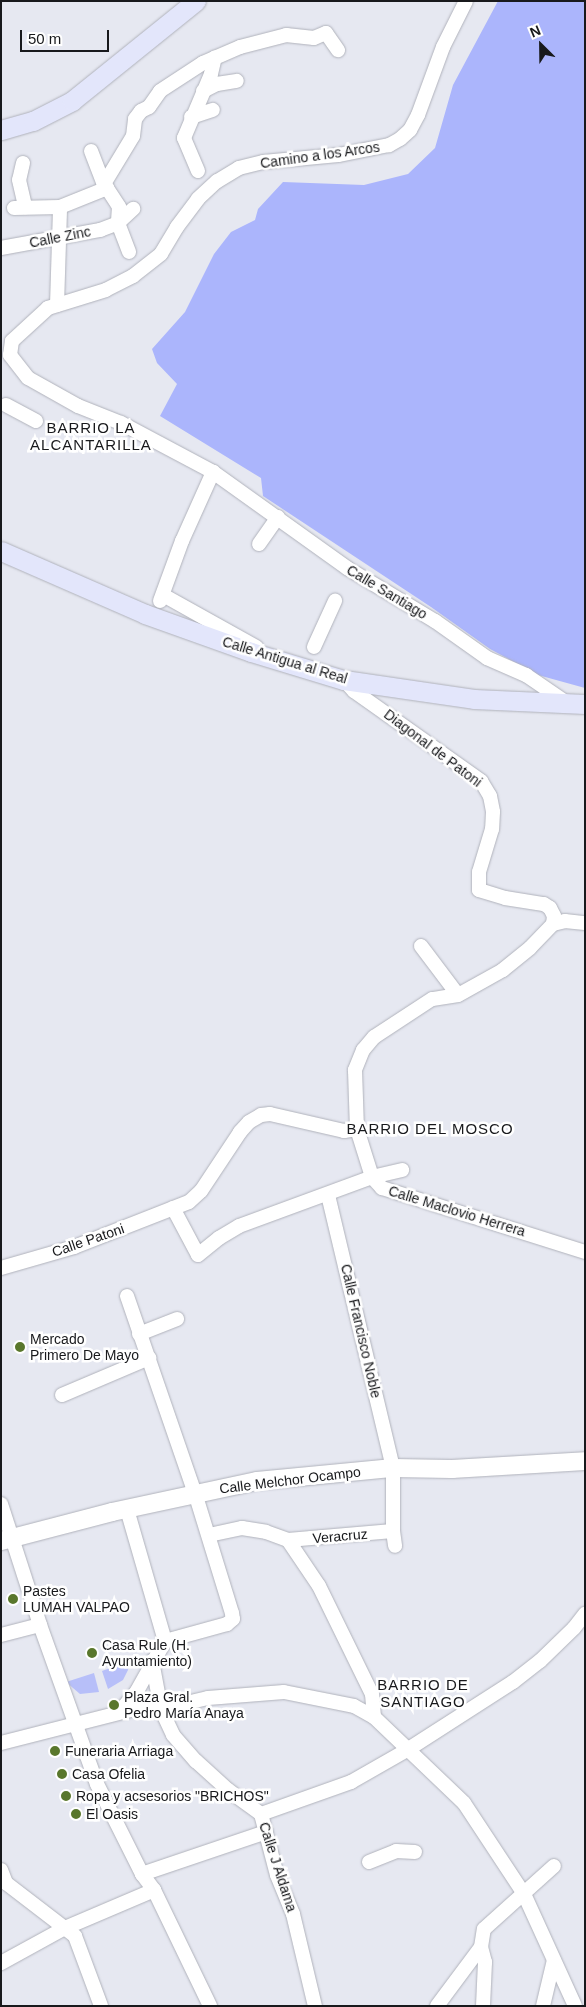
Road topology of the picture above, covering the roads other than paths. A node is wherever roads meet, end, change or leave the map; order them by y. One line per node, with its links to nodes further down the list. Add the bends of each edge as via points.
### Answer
1 (196, 1): 9 (main road, via 72,102 33,122)
2 (466, 1): 20 (street, Camino a los Arcos, via 443,47 418,115 410,130 400,139 389,145 338,155 264,162 239,168 217,181 198,199 161,254 133,276 106,290)
3 (338, 50): 4 (street, via 326,33 314,38 286,35 260,40)
4 (215, 57): 6 (street); 13 (street, via 160,91 149,107 141,111)
5 (236, 81): 6 (street, via 217,84)
6 (203, 91): 8 (street)
7 (213, 110): 8 (street)
8 (191, 117): 12 (street, via 184,138)
9 (1, 130)
10 (91, 152): 13 (street)
11 (23, 163): 14 (street, via 19,208)
12 (198, 171)
13 (106, 186): 14 (street); 16 (street, via 119,207)
14 (60, 207): 17 (street)
15 (133, 209): 16 (street)
16 (118, 223): 17 (street, Calle Zinc); 19 (street)
17 (59, 238): 18 (street, Calle Zinc); 20 (street)
18 (1, 248)
19 (130, 252)
20 (58, 305): 21 (street, Camino a los Arcos, via 48,308)
21 (6, 345): 24 (street, Calle Santiago, via 14,362 28,378)
22 (6, 404): 23 (street)
23 (36, 421)
24 (213, 472): 25 (street, Calle Santiago); 30 (street, via 182,541 162,598)
25 (278, 517): 26 (street); 32 (street, Calle Santiago, via 347,568 435,621 487,658 526,674)
26 (259, 544)
27 (1, 551): 30 (main road, Calle Antigua al Real, via 145,614)
28 (335, 601): 29 (street)
29 (314, 648)
30 (282, 662): 31 (main road, Calle Antigua al Real)
31 (344, 680): 32 (main road, Calle Antigua al Real, via 474,699); 34 (street, Diagonal de Patoni, via 354,691 481,781 490,796 493,812 492,829 479,872 480,890 544,904 554,916)
32 (576, 704)
33 (585, 923): 34 (street, via 565,921)
34 (553, 924): 36 (street, via 503,970)
35 (420, 946): 36 (street)
36 (458, 995): 37 (street, via 432,999 374,1038 363,1050 355,1070)
37 (357, 1130): 39 (street); 41 (street, Calle Patoni, via 344,1131 270,1114 261,1115 240,1132 202,1191 189,1202)
38 (402, 1170): 39 (street)
39 (372, 1177): 40 (street, Calle Maclovio Herrera); 42 (street, Calle Maclovio Herrera, via 382,1188)
40 (328, 1194): 41 (street, Calle Maclovio Herrera, via 240,1226 198,1255); 50 (street, Calle Francisco Noble)
41 (173, 1208): 43 (street, Calle Patoni, via 74,1247)
42 (585, 1252)
43 (1, 1268)
44 (127, 1296): 46 (street)
45 (177, 1319): 46 (street)
46 (139, 1334): 47 (street)
47 (149, 1358): 48 (street); 51 (street)
48 (62, 1394)
49 (585, 1461): 50 (street, Calle Melchor Ocampo, via 452,1469)
50 (393, 1468): 51 (street, Calle Melchor Ocampo, via 257,1481); 54 (street, Calle Francisco Noble)
51 (195, 1493): 53 (street, Calle Melchor Ocampo); 55 (street)
52 (1, 1504): 56 (street)
53 (127, 1508): 56 (street, Calle Melchor Ocampo); 62 (street)
54 (393, 1531): 57 (street, Veracruz); 58 (street, Calle Francisco Noble)
55 (209, 1535): 57 (street, via 242,1528); 62 (street, via 233,1619 228,1624)
56 (7, 1540): 60 (street)
57 (288, 1540): 66 (street, via 319,1586 372,1694)
58 (395, 1546)
59 (585, 1614): 69 (street, via 540,1661)
60 (40, 1625): 61 (street); 67 (street)
61 (1, 1635)
62 (165, 1641): 63 (street)
63 (152, 1661): 64 (street, Calle J Aldama); 65 (street, via 137,1691)
64 (162, 1709): 65 (street); 66 (street, via 208,1698 284,1692 354,1706); 70 (street, Calle J Aldama, via 173,1735 196,1761)
65 (119, 1712): 67 (street)
66 (374, 1717): 69 (street)
67 (74, 1723): 68 (street); 76 (street, via 96,1784)
68 (1, 1742)
69 (407, 1750): 70 (street, via 350,1782); 78 (street, via 464,1803)
70 (260, 1814): 71 (street, Calle J Aldama)
71 (266, 1832): 76 (street); 85 (street, Calle J Aldama, via 277,1875 293,1914)
72 (416, 1852): 73 (street, via 396,1850)
73 (369, 1862)
74 (554, 1866): 78 (street)
75 (1, 1870): 79 (street, via 6,1883)
76 (142, 1874): 77 (street)
77 (154, 1890): 79 (street); 84 (street)
78 (524, 1894): 80 (street, via 484,1929); 81 (street)
79 (64, 1928): 82 (street); 83 (street, via 75,1936)
80 (481, 1947): 86 (street); 87 (street, via 485,1962)
81 (554, 1960): 88 (street); 89 (street)
82 (1, 1963)
83 (101, 2006)
84 (210, 2006)
85 (315, 2006)
86 (437, 2006)
87 (483, 2006)
88 (543, 2006)
89 (574, 2006)

